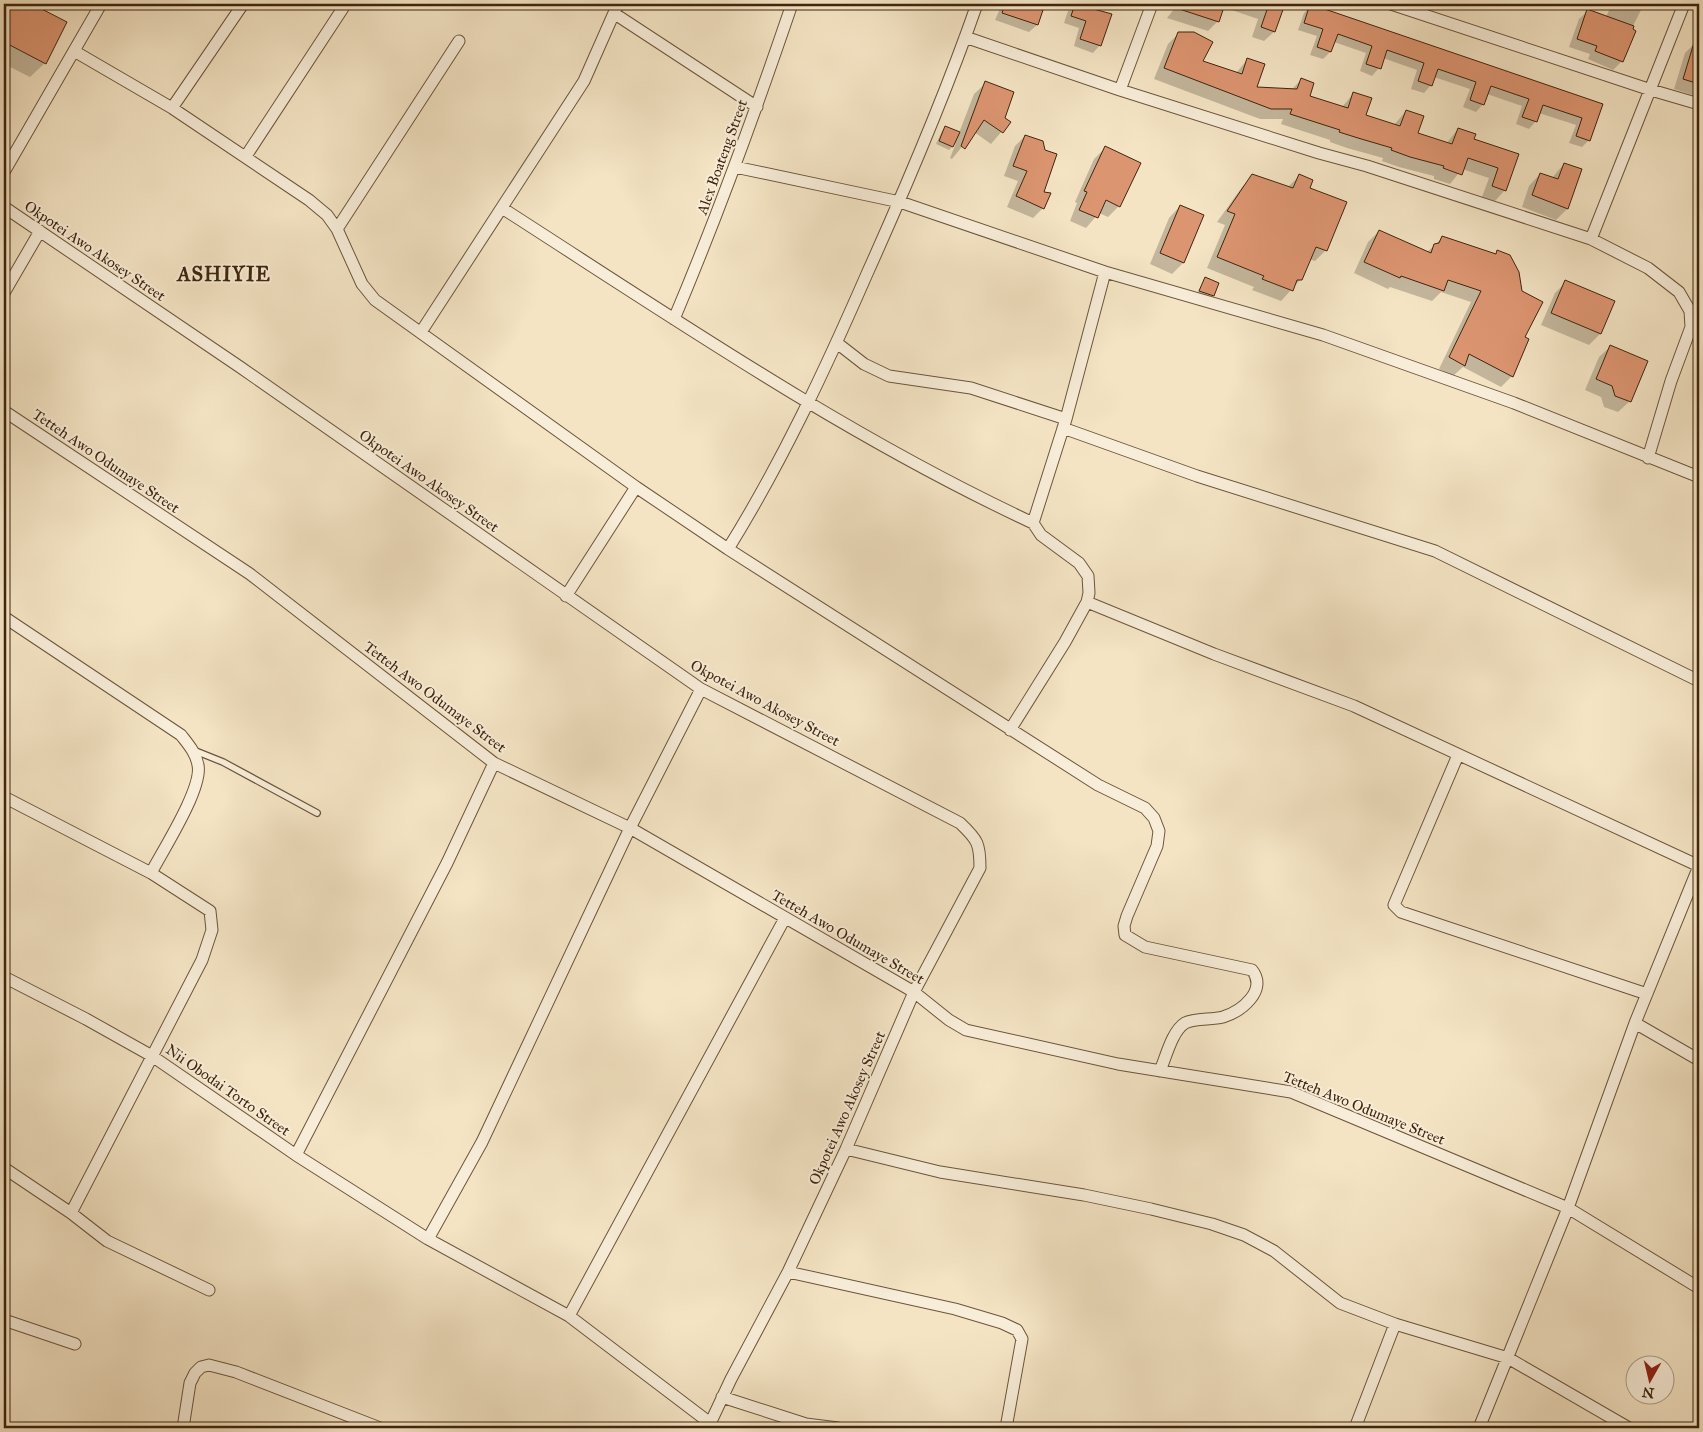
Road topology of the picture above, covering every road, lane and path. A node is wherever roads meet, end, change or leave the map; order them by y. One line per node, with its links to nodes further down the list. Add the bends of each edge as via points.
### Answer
1 (101, 4): 12 (street)
2 (243, 4): 17 (street)
3 (792, 4): 16 (street, Alex Boateng Street)
4 (977, 4): 10 (street)
5 (1152, 4): 13 (street)
6 (1391, 4): 14 (street)
7 (1684, 4): 14 (street)
8 (343, 8): 18 (street)
9 (616, 9): 16 (street); 23 (street, via 584,81)
10 (966, 37): 13 (street); 21 (street)
11 (459, 41): 24 (street)
12 (74, 51): 17 (street); 20 (street)
13 (1120, 90): 26 (street)
14 (1651, 90): 15 (street); 26 (street)
15 (1699, 104)
16 (757, 107): 19 (street, Alex Boateng Street)
17 (172, 108): 18 (street)
18 (246, 156): 24 (street, via 309,200 327,215)
19 (735, 167): 21 (street); 29 (street, Alex Boateng Street)
20 (4, 172)
21 (900, 202): 27 (street); 31 (street)
22 (4, 208): 25 (street, Okpotei Awo Akosey Street)
23 (502, 208): 29 (street); 30 (street)
24 (337, 229): 30 (street, via 362,284 374,300)
25 (40, 231): 28 (street); 40 (street, Okpotei Awo Akosey Street)
26 (1591, 239): 35 (street, via 1648,268 1679,292 1690,311 1691,327)
27 (1105, 272): 34 (street); 35 (street, via 1323,335 1514,403)
28 (4, 293)
29 (674, 319): 32 (street)
30 (421, 332): 37 (street)
31 (837, 343): 32 (street); 34 (street, via 864,364 889,376 971,388)
32 (808, 403): 38 (street); 39 (street, via 759,498)
33 (4, 411): 48 (street, Tetteh Awo Odumaye Street, via 250,574)
34 (1065, 424): 38 (street); 43 (street, via 1197,476 1435,551)
35 (1648, 458): 36 (street)
36 (1699, 477)
37 (636, 487): 39 (street); 40 (street)
38 (1033, 523): 41 (street, via 1041,535 1079,563 1090,584)
39 (728, 548): 45 (street)
40 (566, 596): 44 (street, Okpotei Awo Akosey Street)
41 (1087, 602): 45 (street); 47 (street, via 1354,706)
42 (4, 617): 46 (street, via 181,735)
43 (1699, 681)
44 (701, 689): 51 (street); 56 (street, Okpotei Awo Akosey Street, via 909,795 960,823 973,836 980,847 980,868)
45 (1010, 730): 61 (street, via 1098,785 1145,808 1154,818 1159,831 1157,846 1127,916 1126,935 1145,947 1237,966 1252,970 1257,976 1255,992 1247,1004 1223,1016 1186,1023 1178,1029)
46 (193, 750): 50 (lane, via 223,762); 53 (street, via 198,766 194,793)
47 (1458, 756): 52 (street); 57 (street, via 1394,906 1401,912)
48 (494, 763): 51 (street, Tetteh Awo Odumaye Street); 63 (street)
49 (4, 797): 53 (street)
50 (317, 813)
51 (630, 828): 54 (street, Tetteh Awo Odumaye Street); 67 (street, via 482,1142)
52 (1699, 866): 57 (street)
53 (152, 873): 59 (street, via 210,911 212,930 202,960)
54 (785, 918): 56 (street, Tetteh Awo Odumaye Street); 71 (street)
55 (4, 978): 59 (street, Nii Obodai Torto Street)
56 (914, 992): 61 (street, Tetteh Awo Odumaye Street, via 966,1030); 62 (street, Okpotei Awo Akosey Street)
57 (1647, 994): 58 (street)
58 (1635, 1023): 60 (street); 65 (street)
59 (152, 1056): 63 (street, Nii Obodai Torto Street); 66 (street)
60 (1699, 1060)
61 (1160, 1071): 65 (street, Tetteh Awo Odumaye Street, via 1291,1092)
62 (846, 1149): 68 (street, Okpotei Awo Akosey Street); 73 (street, via 899,1164 1084,1195 1212,1224 1244,1235 1274,1251 1340,1303)
63 (296, 1156): 67 (street, Nii Obodai Torto Street)
64 (4, 1168): 66 (street)
65 (1568, 1208): 69 (street, Tetteh Awo Odumaye Street); 75 (street)
66 (71, 1213): 70 (street, via 107,1240)
67 (428, 1239): 71 (street, Nii Obodai Torto Street)
68 (788, 1272): 76 (street, Okpotei Awo Akosey Street); 81 (street, via 955,1309 1018,1330 1022,1339)
69 (1699, 1288)
70 (209, 1290)
71 (569, 1316): 77 (street, Nii Obodai Torto Street)
72 (4, 1320): 74 (street)
73 (1395, 1324): 75 (street); 82 (street)
74 (75, 1344)
75 (1508, 1358): 83 (street); 84 (street)
76 (722, 1397): 77 (street, Okpotei Awo Akosey Street); 80 (street, via 806,1424)
77 (709, 1425)
78 (183, 1428): 79 (street, via 190,1383 201,1367 209,1366 236,1372)
79 (380, 1428)
80 (838, 1428)
81 (1006, 1428)
82 (1356, 1428)
83 (1479, 1428)
84 (1629, 1428)

